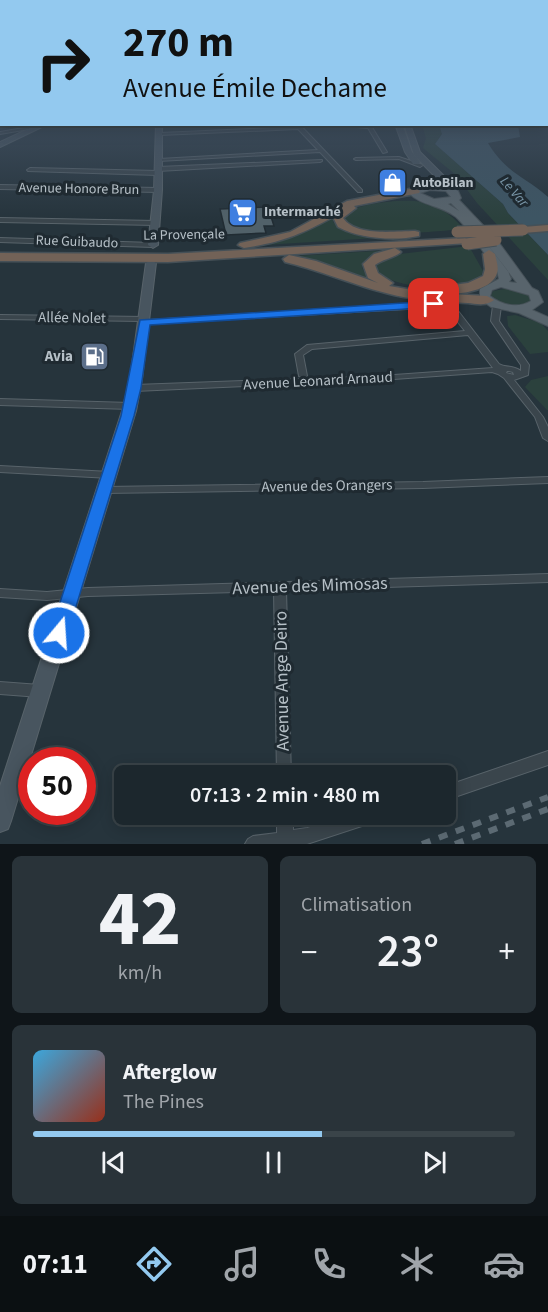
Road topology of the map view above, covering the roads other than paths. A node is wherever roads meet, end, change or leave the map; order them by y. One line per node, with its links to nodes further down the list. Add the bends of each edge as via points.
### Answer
1 (160, 140): 12 (main road)
2 (311, 140): 7 (street)
3 (376, 140): 8 (street)
4 (403, 140): 6 (main road)
5 (413, 140): 19 (main road, via 417,153)
6 (404, 146): 8 (street, via 399,154); 11 (main road)
7 (321, 151): 12 (street); 17 (street)
8 (384, 155): 9 (street); 11 (street)
9 (356, 159)
10 (320, 161): 12 (street)
11 (420, 165): 14 (main road, via 433,182)
12 (158, 167): 13 (street); 16 (main road)
13 (30, 170)
14 (430, 187): 18 (main road); 19 (main road)
15 (0, 188): 16 (street, Avenue Honore Brun)
16 (158, 190): 22 (main road)
17 (360, 191)
18 (418, 195): 20 (main road); 26 (highway, via 365,204 344,212 338,220 351,229 373,233); 29 (highway, via 351,203 303,230 275,240)
19 (453, 196): 20 (main road); 32 (main road)
20 (438, 202): 30 (main road, via 460,216)
21 (0, 220): 22 (street)
22 (156, 223): 29 (main road)
23 (548, 228): 24 (highway)
24 (525, 233): 25 (highway); 26 (highway, bridge)
25 (548, 235)
26 (462, 238): 29 (highway, La Provençale); 35 (highway, via 397,251 369,264 372,275 385,283)
27 (0, 240): 29 (street, Rue Guibaudo)
28 (0, 250): 29 (highway, La Provençale)
29 (158, 254): 31 (highway, La Provençale); 37 (highway, via 289,259 412,295); 41 (main road)
30 (489, 254): 33 (main road, via 505,276); 35 (highway, via 491,271 487,279 469,287)
31 (0, 258)
32 (511, 264): 34 (main road); 36 (main road)
33 (501, 284): 34 (main road); 37 (main road)
34 (527, 290): 38 (main road, via 537,297)
35 (432, 291): 37 (highway)
36 (548, 298)
37 (499, 303): 38 (main road); 40 (street); 40 (street); 42 (main road)
38 (535, 304): 42 (main road)
39 (0, 316): 41 (street, Allée Nolet)
40 (495, 319): 44 (street)
41 (145, 320): 43 (street, Allée Nolet, via 434,304 452,309); 47 (main road)
42 (548, 322)
43 (469, 333): 45 (street, Allée Nolet, via 496,366); 46 (street, via 310,347 299,354)
44 (523, 359): 45 (street); 45 (street, Avenue Leonard Arnaud, via 525,373)
45 (506, 372): 47 (street, Avenue Leonard Arnaud); 50 (street, Allée Nolet, via 539,417)
46 (303, 376)
47 (135, 388): 49 (main road)
48 (0, 402): 49 (street)
49 (130, 406): 53 (main road)
50 (548, 438)
51 (0, 469): 53 (street, Avenue des Orangers)
52 (548, 480): 53 (street, Avenue des Orangers, via 423,485)
53 (107, 483): 57 (main road)
54 (548, 578): 55 (street, Avenue des Mimosas)
55 (280, 587): 57 (street, Avenue des Mimosas); 61 (street, Avenue Ange Deiro)
56 (0, 593): 57 (street, Avenue des Mimosas)
57 (71, 594): 59 (main road)
58 (0, 688): 59 (street)
59 (40, 692): 63 (main road)
60 (548, 758): 62 (street)
61 (284, 765)
62 (456, 790)
63 (3, 799): 64 (main road)
64 (0, 821)
65 (285, 825): 67 (street)
66 (340, 825): 67 (street)
67 (285, 841): 68 (street)
68 (253, 844)

